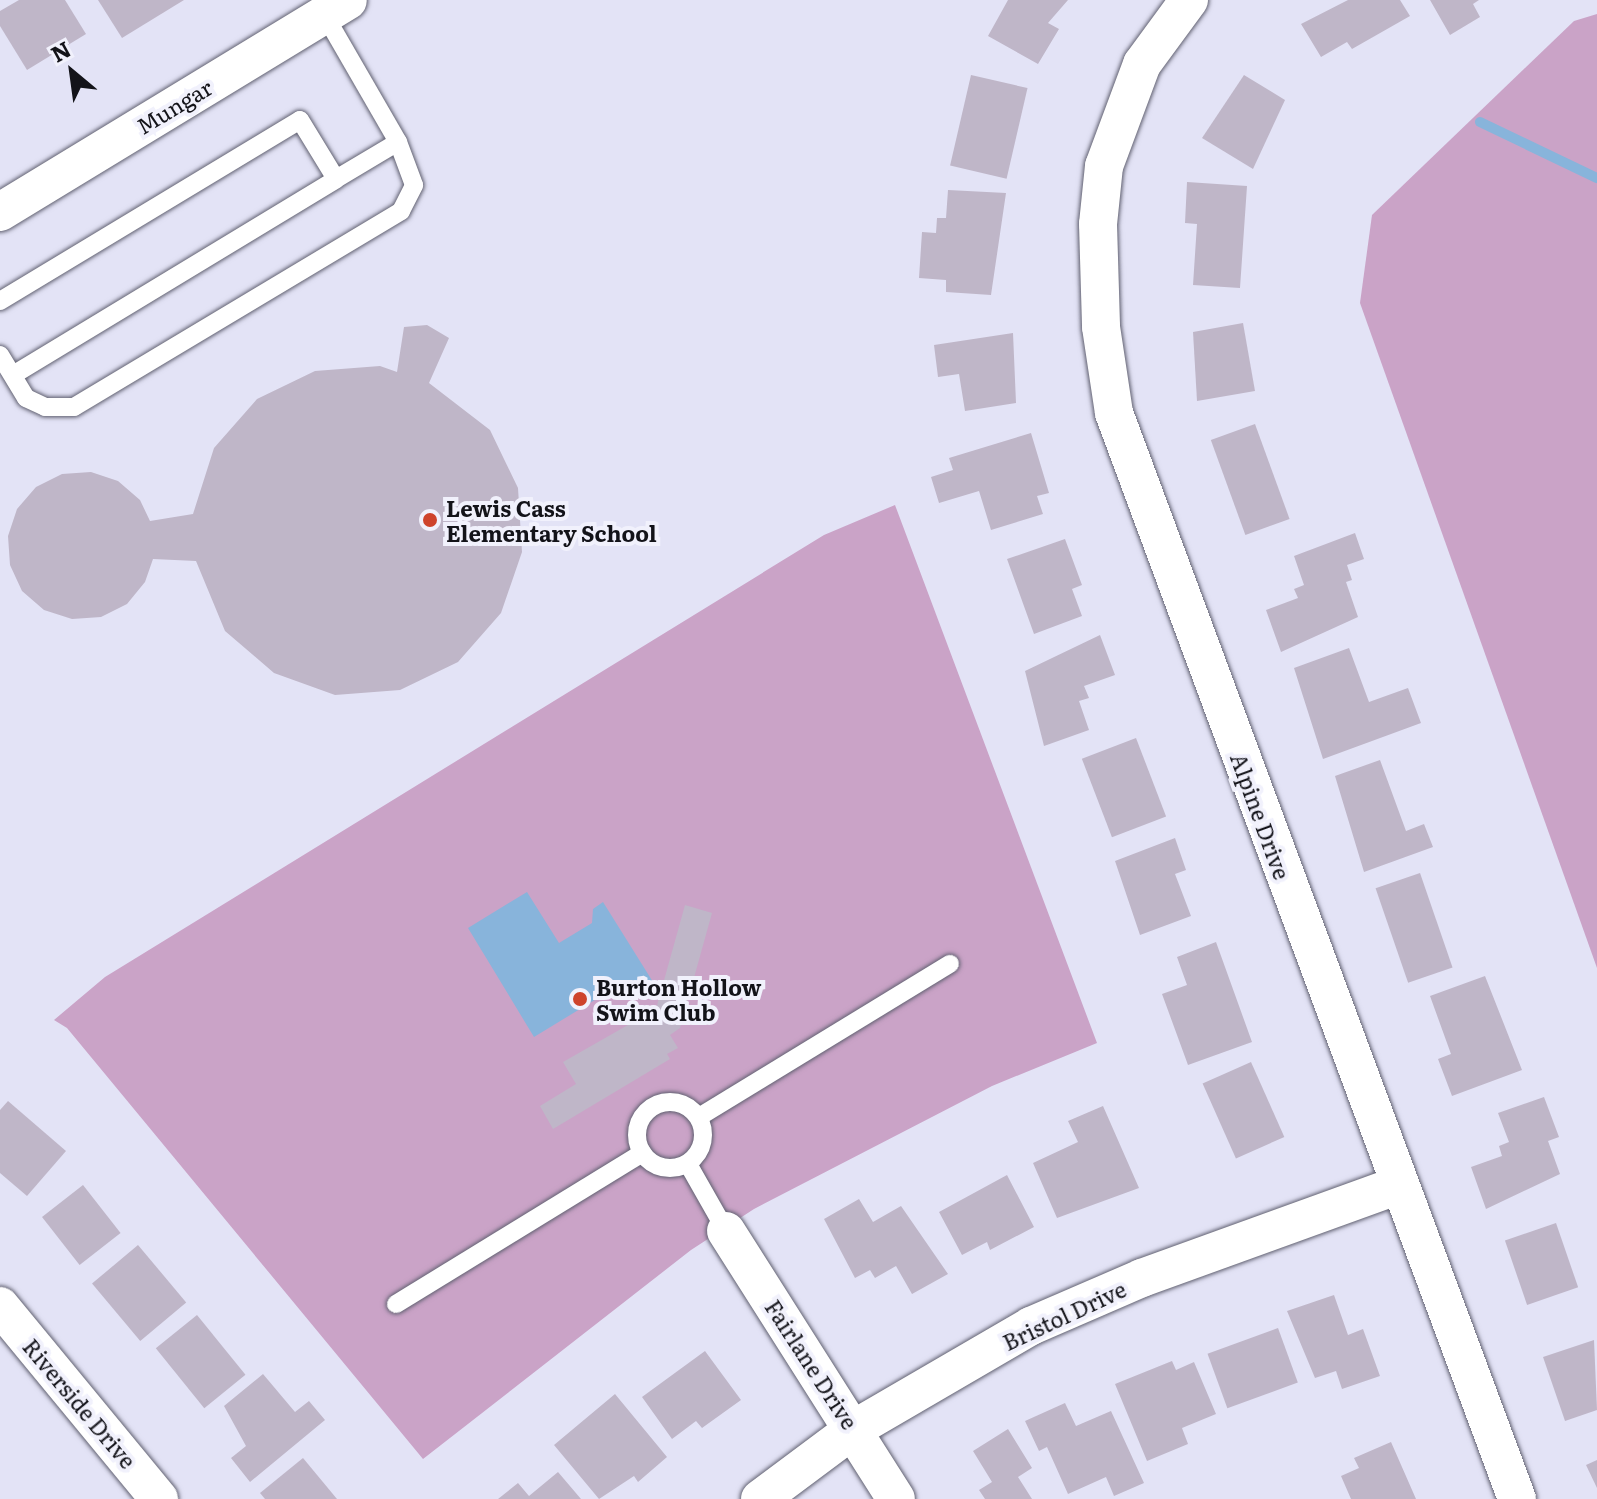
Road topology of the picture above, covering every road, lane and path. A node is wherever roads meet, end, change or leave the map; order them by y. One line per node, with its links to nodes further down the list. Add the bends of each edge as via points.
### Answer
1 (1189, 0): 13 (street, Alpine Drive, via 1164,28 1119,116 1104,166 1098,224 1101,327 1114,413)
2 (329, 5): 3 (lane); 5 (street, Mungar)
3 (398, 142): 4 (lane); 8 (lane, via 414,185 401,211 368,236 74,407 45,407 26,398)
4 (336, 179): 6 (lane, via 300,120); 8 (lane)
5 (0, 212)
6 (0, 301)
7 (0, 355): 8 (lane)
8 (13, 375)
9 (950, 964): 10 (lane)
10 (699, 1117): 11 (lane, via 678,1102 653,1106 637,1127); 12 (lane, via 703,1143)
11 (642, 1153): 12 (lane, via 663,1168); 15 (lane)
12 (688, 1164): 14 (lane)
13 (1396, 1186): 17 (street, Bristol Drive, via 1073,1307); 21 (street, Alpine Drive)
14 (726, 1231): 17 (street, Fairlane Drive)
15 (396, 1304)
16 (0, 1306): 18 (street, Riverside Drive)
17 (854, 1429): 19 (street, Bristol Drive); 20 (street, Fairlane Drive)
18 (159, 1499)
19 (760, 1499)
20 (896, 1499)
21 (1517, 1499)

